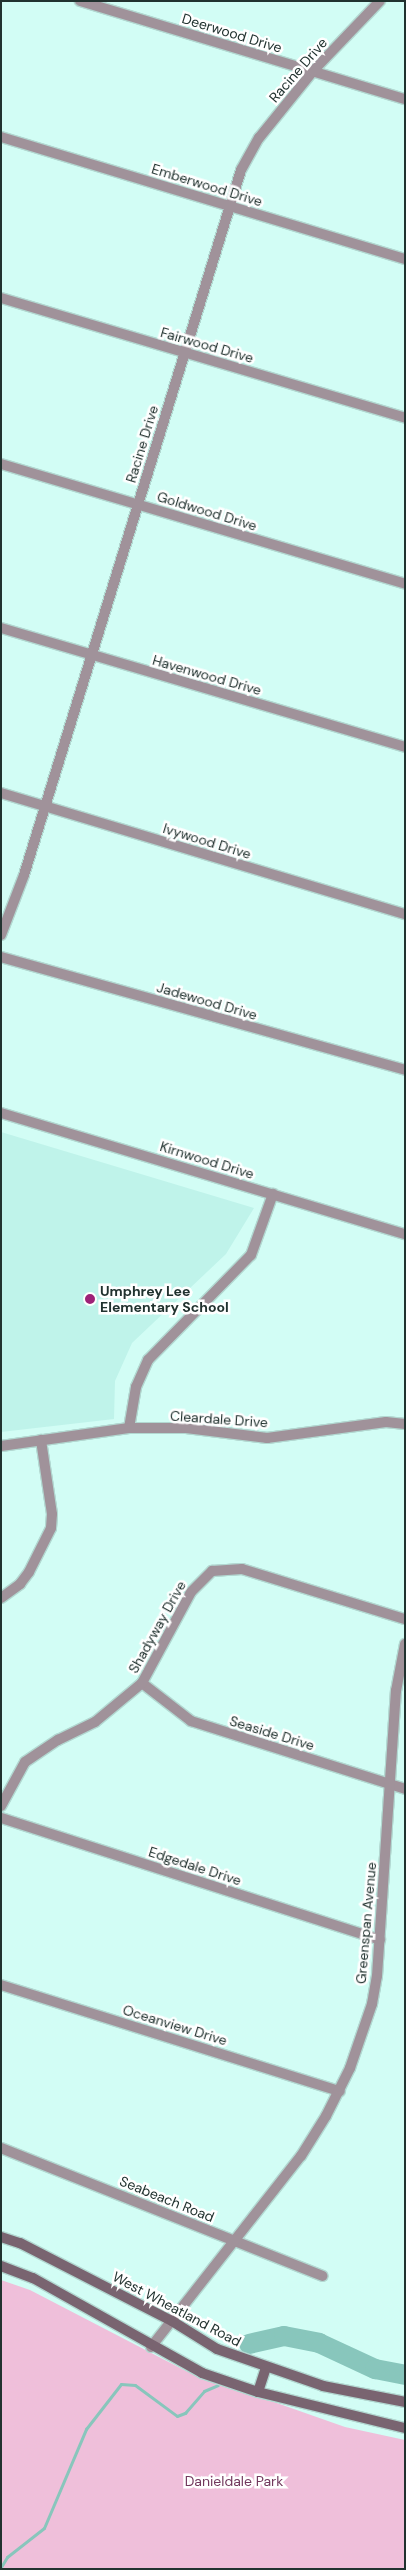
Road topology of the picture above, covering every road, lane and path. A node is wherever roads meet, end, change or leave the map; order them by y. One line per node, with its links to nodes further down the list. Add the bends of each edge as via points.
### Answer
1 (80, 1): 3 (street, Deerwood Drive)
2 (380, 1): 3 (street, Racine Drive)
3 (313, 72): 4 (street, Deerwood Drive); 6 (street, Racine Drive, via 259,138 241,170)
4 (405, 99)
5 (1, 137): 6 (street, Emberwood Drive)
6 (230, 206): 7 (street, Emberwood Drive); 9 (street, Racine Drive)
7 (405, 259)
8 (1, 298): 9 (street, Fairwood Drive)
9 (185, 352): 10 (street, Fairwood Drive); 12 (street, Racine Drive)
10 (405, 418)
11 (1, 464): 12 (street, Goldwood Drive)
12 (138, 504): 13 (street, Goldwood Drive); 15 (street, Racine Drive)
13 (405, 584)
14 (1, 628): 15 (street, Havenwood Drive)
15 (92, 655): 16 (street, Havenwood Drive); 18 (street, Racine Drive)
16 (405, 747)
17 (1, 793): 18 (street, Ivywood Drive)
18 (45, 807): 19 (street, Ivywood Drive); 20 (street, Racine Drive, via 21,885)
19 (405, 914)
20 (1, 935)
21 (1, 957): 22 (street, Jadewood Drive)
22 (405, 1070)
23 (1, 1113): 24 (street, Kirnwood Drive)
24 (274, 1194): 25 (street, Kirnwood Drive); 27 (street, via 248,1260 148,1360 136,1387)
25 (405, 1234)
26 (405, 1424): 27 (street, Cleardale Drive, via 386,1422 267,1438 186,1428)
27 (129, 1428): 28 (street, Cleardale Drive)
28 (41, 1440): 29 (street, Cleardale Drive); 30 (street, via 52,1514 50,1528 29,1572 20,1584)
29 (1, 1446)
30 (1, 1598)
31 (405, 1620): 33 (street, Shadyway Drive, via 242,1569 212,1571 191,1592)
32 (405, 1644): 34 (street, Greenspan Avenue, via 396,1691)
33 (142, 1684): 34 (street, Seaside Drive, via 191,1720); 36 (street, Shadyway Drive, via 95,1722 58,1740 25,1762)
34 (390, 1784): 35 (street, Seaside Drive); 38 (street, Greenspan Avenue)
35 (405, 1789)
36 (1, 1806)
37 (1, 1818): 38 (street, Edgedale Drive)
38 (380, 1940): 40 (street, Greenspan Avenue, via 372,2004)
39 (1, 1986): 40 (street, Oceanview Drive)
40 (340, 2091): 43 (street, Greenspan Avenue, via 289,2174)
41 (1, 2148): 43 (street, Seabeach Road)
42 (1, 2236): 46 (main road, West Wheatland Road)
43 (233, 2241): 45 (street, Seabeach Road); 46 (street, Greenspan Avenue)
44 (1, 2266): 47 (main road, via 33,2278)
45 (322, 2276)
46 (172, 2321): 47 (street, Greenspan Avenue); 48 (main road, West Wheatland Road, via 217,2349)
47 (151, 2347): 49 (main road, via 202,2373)
48 (266, 2368): 49 (main road); 50 (main road, West Wheatland Road, via 323,2386)
49 (258, 2392): 51 (main road)
50 (405, 2402)
51 (405, 2428)

